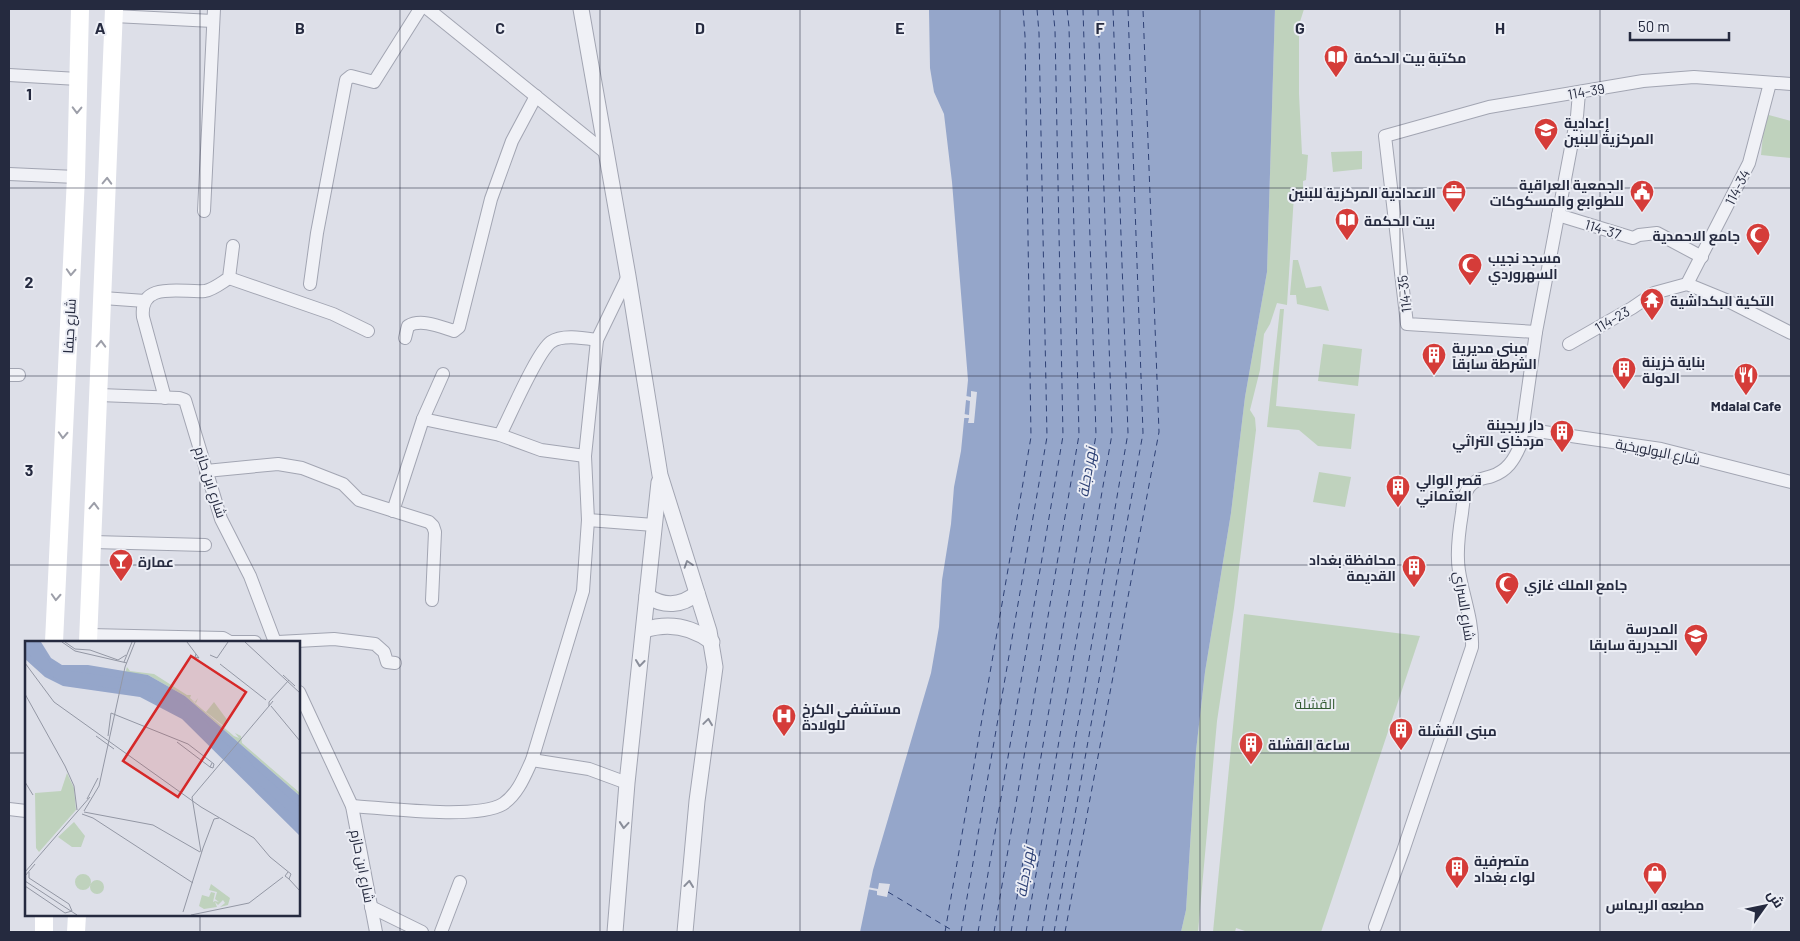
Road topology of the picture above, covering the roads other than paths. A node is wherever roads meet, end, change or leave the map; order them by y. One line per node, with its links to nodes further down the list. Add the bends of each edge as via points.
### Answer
1 (80, 9): 8 (main road, شارع حيفا)
2 (420, 9): 23 (street, via 374,82 351,76 346,80)
3 (428, 9): 12 (street)
4 (582, 9): 14 (street)
5 (114, 12): 6 (street); 25 (main road, one-way to 5)
6 (214, 15): 17 (street)
7 (9, 75): 8 (street)
8 (78, 79): 16 (main road, شارع حيفا, one-way to 16)
9 (1770, 83): 10 (street, 114-39); 11 (street, 114-39, via 1694,77 1643,81); 20 (street, 114-34, via 1749,163)
10 (1791, 84)
11 (1578, 93): 13 (street, 114-39, via 1489,107); 18 (street, شارع السراي, via 1577,116)
12 (536, 96): 14 (street); 30 (street, via 512,141 491,200 459,327 454,331 436,325 412,323)
13 (1385, 136): 28 (street, 114-35, via 1407,324)
14 (606, 153): 21 (street)
15 (9, 174): 16 (street)
16 (76, 178): 54 (main road, شارع حيفا, one-way to 54)
17 (204, 211)
18 (1558, 215): 20 (street, 114-37, via 1633,238 1657,233); 28 (street, شارع السراي)
19 (233, 246): 22 (street)
20 (1702, 257): 24 (street, 114-34)
21 (628, 276): 31 (street); 41 (street)
22 (229, 278): 26 (street, via 210,290 160,291); 27 (street, via 333,314)
23 (310, 284)
24 (1687, 284): 29 (street); 32 (street, 114-23, via 1654,293)
25 (103, 298): 26 (street); 34 (main road, one-way to 25)
26 (145, 301): 35 (street, via 142,308)
27 (368, 331)
28 (1536, 332): 37 (street, شارع السراي)
29 (1791, 333)
30 (405, 338)
31 (597, 340): 38 (street, via 571,337 551,342 540,356); 39 (street)
32 (1569, 344)
33 (442, 374): 36 (street)
34 (99, 395): 35 (street, شارع ابن حازم); 46 (main road, one-way to 34)
35 (165, 398): 40 (street, شارع ابن حازم, via 185,400)
36 (423, 420): 38 (street); 43 (street)
37 (1523, 429): 42 (street, شارع البولويخية, via 1661,449); 70 (street, شارع السراي, via 1520,446 1507,467 1500,473 1473,482 1465,495 1459,531 1458,569 1473,632 1472,647)
38 (500, 435): 39 (street, via 541,450)
39 (585, 456): 44 (street)
40 (206, 472): 43 (street, via 290,465 343,484 359,500); 56 (street, شارع ابن حازم, via 221,519 250,576)
41 (660, 475): 45 (street); 48 (street, one-way to 41)
42 (1791, 482)
43 (393, 511): 50 (street, via 433,526)
44 (588, 520): 45 (street); 61 (street, via 581,598)
45 (654, 525): 49 (street)
46 (93, 542): 47 (street); 52 (main road)
47 (206, 545)
48 (697, 593): 49 (street, via 677,604 661,603); 58 (street)
49 (647, 596): 51 (street)
50 (432, 600)
51 (644, 630): 58 (street, via 674,625 695,631); 62 (street, one-way to 62)
52 (89, 639): 53 (street)
53 (180, 640): 55 (street, via 223,638)
54 (54, 641)
55 (228, 641)
56 (277, 641)
57 (296, 641): 59 (street, via 334,639 375,644 384,652 387,662)
58 (712, 642): 77 (street, one-way to 58, via 715,667)
59 (395, 663)
60 (300, 694): 63 (street, شارع ابن حازم)
61 (532, 760): 62 (street, via 589,769); 63 (street, via 515,794 503,804 491,808 456,812)
62 (627, 783): 76 (street, one-way to 76)
63 (352, 806): 67 (street, شارع ابن حازم)
64 (9, 809): 65 (street)
65 (25, 811)
66 (460, 882): 75 (street)
67 (372, 907): 73 (street, شارع ابن حازم); 74 (street)
68 (44, 916): 71 (main road)
69 (77, 916): 72 (main road)
70 (1374, 927)
71 (44, 932)
72 (76, 932)
73 (376, 932)
74 (422, 932)
75 (442, 932)
76 (615, 932)
77 (684, 932)

